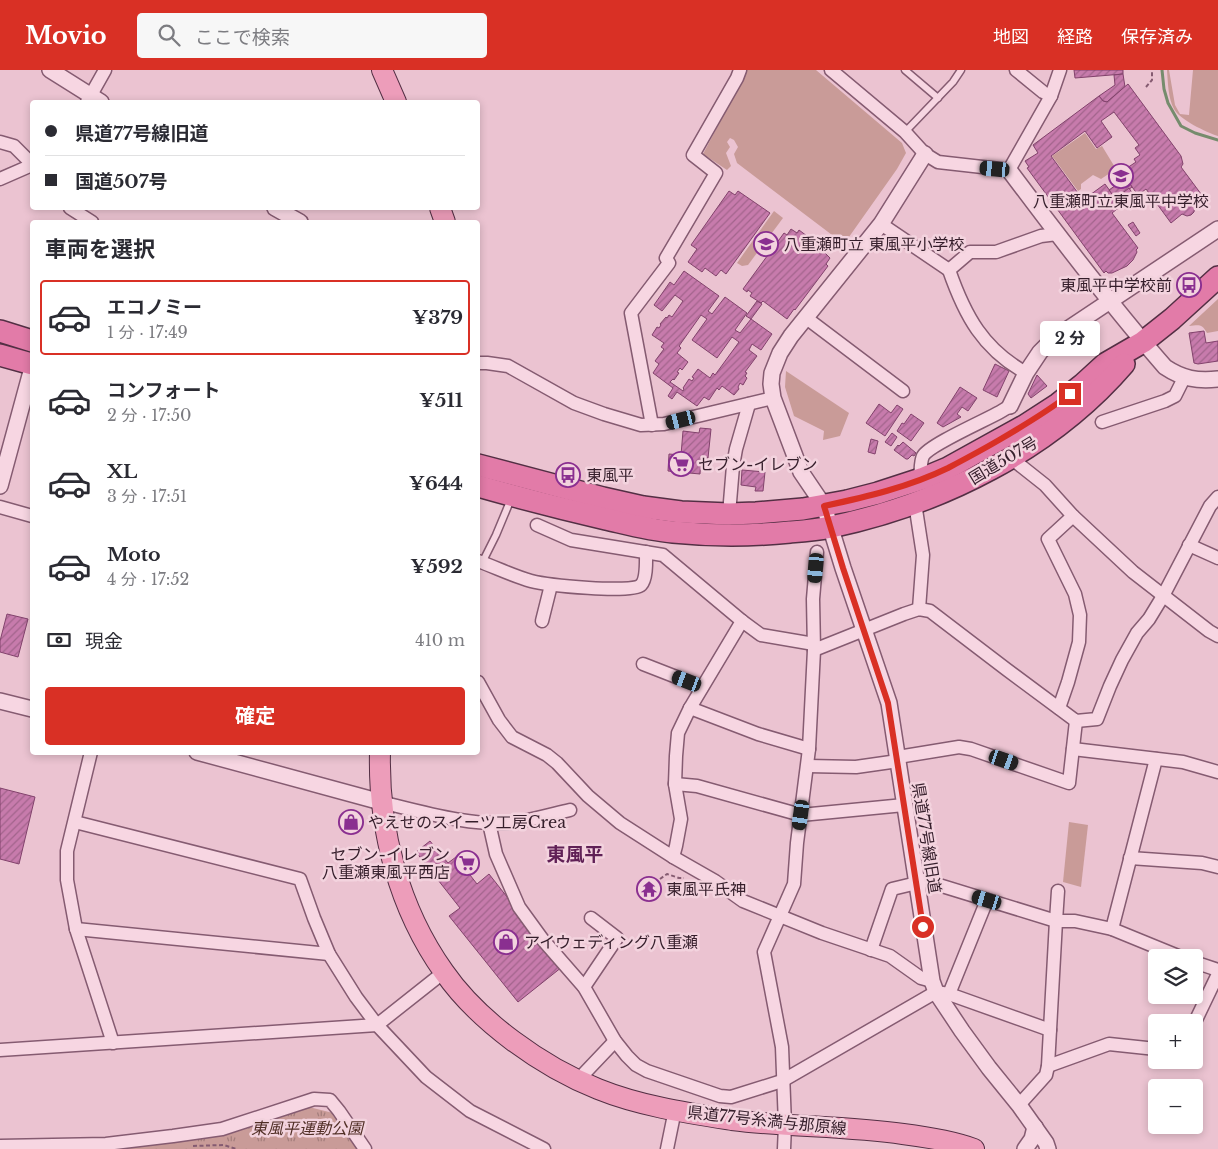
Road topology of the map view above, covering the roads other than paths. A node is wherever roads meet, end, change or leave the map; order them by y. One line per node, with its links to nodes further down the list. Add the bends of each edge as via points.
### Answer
1 (50, 70): 12 (street)
2 (105, 70): 12 (street)
3 (382, 70): 13 (main road)
4 (740, 70): 47 (street, via 693,155 716,173 666,258 669,263 631,313)
5 (831, 70): 14 (street)
6 (905, 70): 11 (lane)
7 (961, 70): 11 (lane)
8 (1016, 70): 10 (street)
9 (1060, 70): 10 (street)
10 (1052, 96): 19 (street)
11 (938, 98): 14 (lane)
12 (93, 100)
13 (395, 100)
14 (906, 132): 16 (street)
15 (0, 142): 17 (street, via 14,146)
16 (925, 154): 19 (street, via 938,162); 25 (street, 県道77号線旧道)
17 (30, 162)
18 (30, 165): 20 (street)
19 (1009, 170): 27 (street)
20 (0, 179)
21 (73, 210): 23 (street)
22 (280, 214): 24 (street)
23 (89, 220)
24 (295, 220)
25 (881, 224): 28 (street); 31 (street, 県道77号線旧道)
26 (1218, 229): 30 (street)
27 (1057, 234): 28 (street, via 1041,236 996,252 970,252); 30 (street)
28 (950, 270): 38 (street, via 971,320 990,346)
29 (1218, 278): 34 (highway, 国道507号)
30 (1110, 301): 34 (street); 38 (street, via 1054,339 1040,352)
31 (806, 317): 42 (street); 43 (street, 県道77号線旧道, via 774,366)
32 (0, 330): 33 (highway)
33 (30, 340)
34 (1143, 342): 40 (street, via 1165,367); 48 (highway, 国道507号, via 1087,402); 50 (highway, 国道507号, via 1105,364 1058,404 1024,426 948,468)
35 (0, 355): 36 (highway)
36 (30, 363)
37 (480, 363): 47 (street, via 508,366 574,403 641,425)
38 (1026, 373): 45 (street)
39 (30, 375): 51 (street)
40 (1184, 378): 41 (street); 46 (street, via 1175,396)
41 (1218, 379)
42 (903, 391)
43 (773, 398): 44 (street); 56 (street, 県道77号線旧道, via 801,472)
44 (749, 404): 47 (street); 59 (street, via 736,449)
45 (1010, 406): 50 (street, via 933,447 923,456)
46 (1102, 422)
47 (652, 425)
48 (1011, 458): 55 (highway, 国道507号, via 960,485); 61 (street, via 1045,485)
49 (480, 466): 59 (highway, 国道507号, via 643,507)
50 (920, 479): 56 (highway, 国道507号)
51 (0, 486)
52 (480, 487): 53 (highway, 国道507号)
53 (513, 496): 58 (highway, 国道507号); 69 (lane, via 496,535)
54 (1218, 497): 65 (street)
55 (915, 503): 63 (highway, 国道507号); 73 (street, via 923,555)
56 (824, 506): 59 (highway, 国道507号); 63 (street, 県道77号線旧道)
57 (0, 507): 60 (street)
58 (566, 511): 63 (highway, 国道507号, via 671,532 730,536); 64 (street)
59 (729, 514)
60 (30, 515)
61 (1073, 516): 72 (street); 85 (street, via 1048,539 1075,594 1080,615 1079,642)
62 (537, 525): 64 (street)
63 (831, 527): 76 (street, 県道77号線旧道)
64 (558, 534): 66 (street, via 571,540)
65 (1189, 545): 68 (street); 72 (street)
66 (646, 552): 71 (street, via 645,578 635,589); 75 (street, via 663,554)
67 (817, 552): 78 (street, via 813,599)
68 (1218, 558)
69 (480, 560)
70 (480, 562): 71 (street, via 531,581)
71 (551, 584): 74 (street)
72 (1163, 596): 77 (street); 86 (street, via 1130,644 1097,718)
73 (919, 609): 76 (street); 85 (street, via 930,611)
74 (542, 621)
75 (742, 621): 78 (street, via 761,635); 81 (street)
76 (864, 630): 78 (street); 92 (street, 県道77号線旧道, via 888,703)
77 (1218, 636)
78 (814, 647): 88 (street)
79 (643, 664): 81 (street)
80 (480, 686): 103 (street, via 512,737 547,755 620,824)
81 (702, 687): 84 (street)
82 (0, 700): 83 (street)
83 (30, 708)
84 (690, 708): 88 (street); 96 (street, via 678,733)
85 (1059, 708): 86 (street)
86 (1076, 721): 87 (street)
87 (1073, 748): 92 (street, via 1069,783 971,749 959,748); 93 (street)
88 (809, 749): 94 (street)
89 (90, 755): 101 (street)
90 (208, 755): 97 (street)
91 (380, 755): 97 (main road, 県道77号糸満与那原線)
92 (898, 759): 94 (street, via 856,767); 98 (street, 県道77号線旧道)
93 (1156, 759): 95 (street); 104 (street)
94 (808, 766): 100 (street)
95 (1218, 772)
96 (675, 784): 100 (street, via 697,786); 103 (street, via 681,819)
97 (382, 802): 102 (street); 118 (main road, 県道77号糸満与那原線, via 386,835 408,907)
98 (904, 805): 100 (street); 106 (street, 県道77号線旧道)
99 (570, 810): 102 (street, via 517,822)
100 (801, 815): 109 (street, via 794,884)
101 (75, 822): 112 (street, via 67,851 67,880); 116 (street, via 300,879)
102 (489, 823): 120 (street, via 496,854 520,907)
103 (673, 857): 109 (street, via 742,901)
104 (1130, 858): 105 (street); 113 (street)
105 (1218, 867)
106 (916, 881): 108 (street); 115 (street, via 892,889); 121 (street, 県道77号線旧道)
107 (1058, 891): 111 (street)
108 (987, 900): 111 (street); 121 (street)
109 (779, 915): 115 (street); 131 (street, via 764,952 782,1047)
110 (590, 918): 120 (street, via 617,938)
111 (1056, 921): 113 (street, via 1075,921); 124 (street)
112 (76, 929): 116 (street); 126 (street)
113 (1112, 929): 114 (street)
114 (1159, 949)
115 (871, 950): 121 (street, via 890,956)
116 (329, 954): 123 (street)
117 (1203, 966): 119 (street)
118 (444, 972): 123 (street); 130 (main road, 県道77号糸満与那原線, via 483,1016 507,1036 531,1054)
119 (1218, 972): 122 (street)
120 (584, 988): 125 (street)
121 (939, 989): 124 (street); 131 (street); 132 (street, 県道77号線旧道, via 962,1031)
122 (1199, 1014)
123 (378, 1025): 126 (street); 138 (street, via 426,1077 470,1111)
124 (1050, 1030): 129 (street)
125 (615, 1041): 130 (street); 131 (street, via 636,1065 647,1071 720,1096 731,1097)
126 (113, 1043): 128 (street)
127 (1148, 1048): 129 (street, via 1109,1044)
128 (0, 1050)
129 (1048, 1066): 132 (street, via 1046,1075)
130 (578, 1080): 133 (main road, 県道77号糸満与那原線, via 615,1095)
131 (782, 1081): 134 (street)
132 (1019, 1105): 135 (street, 県道77号線旧道)
133 (675, 1110): 134 (main road, 県道77号糸満与那原線); 139 (street)
134 (785, 1125): 140 (street); 141 (main road, 県道77号糸満与那原線, via 923,1136)
135 (1035, 1127): 142 (street); 143 (street, 県道77号線旧道)
136 (0, 1146): 137 (street, via 106,1144 222,1129 314,1099 330,1100)
137 (365, 1149)
138 (544, 1149)
139 (667, 1149)
140 (784, 1149)
141 (974, 1149)
142 (1025, 1149)
143 (1048, 1149)

